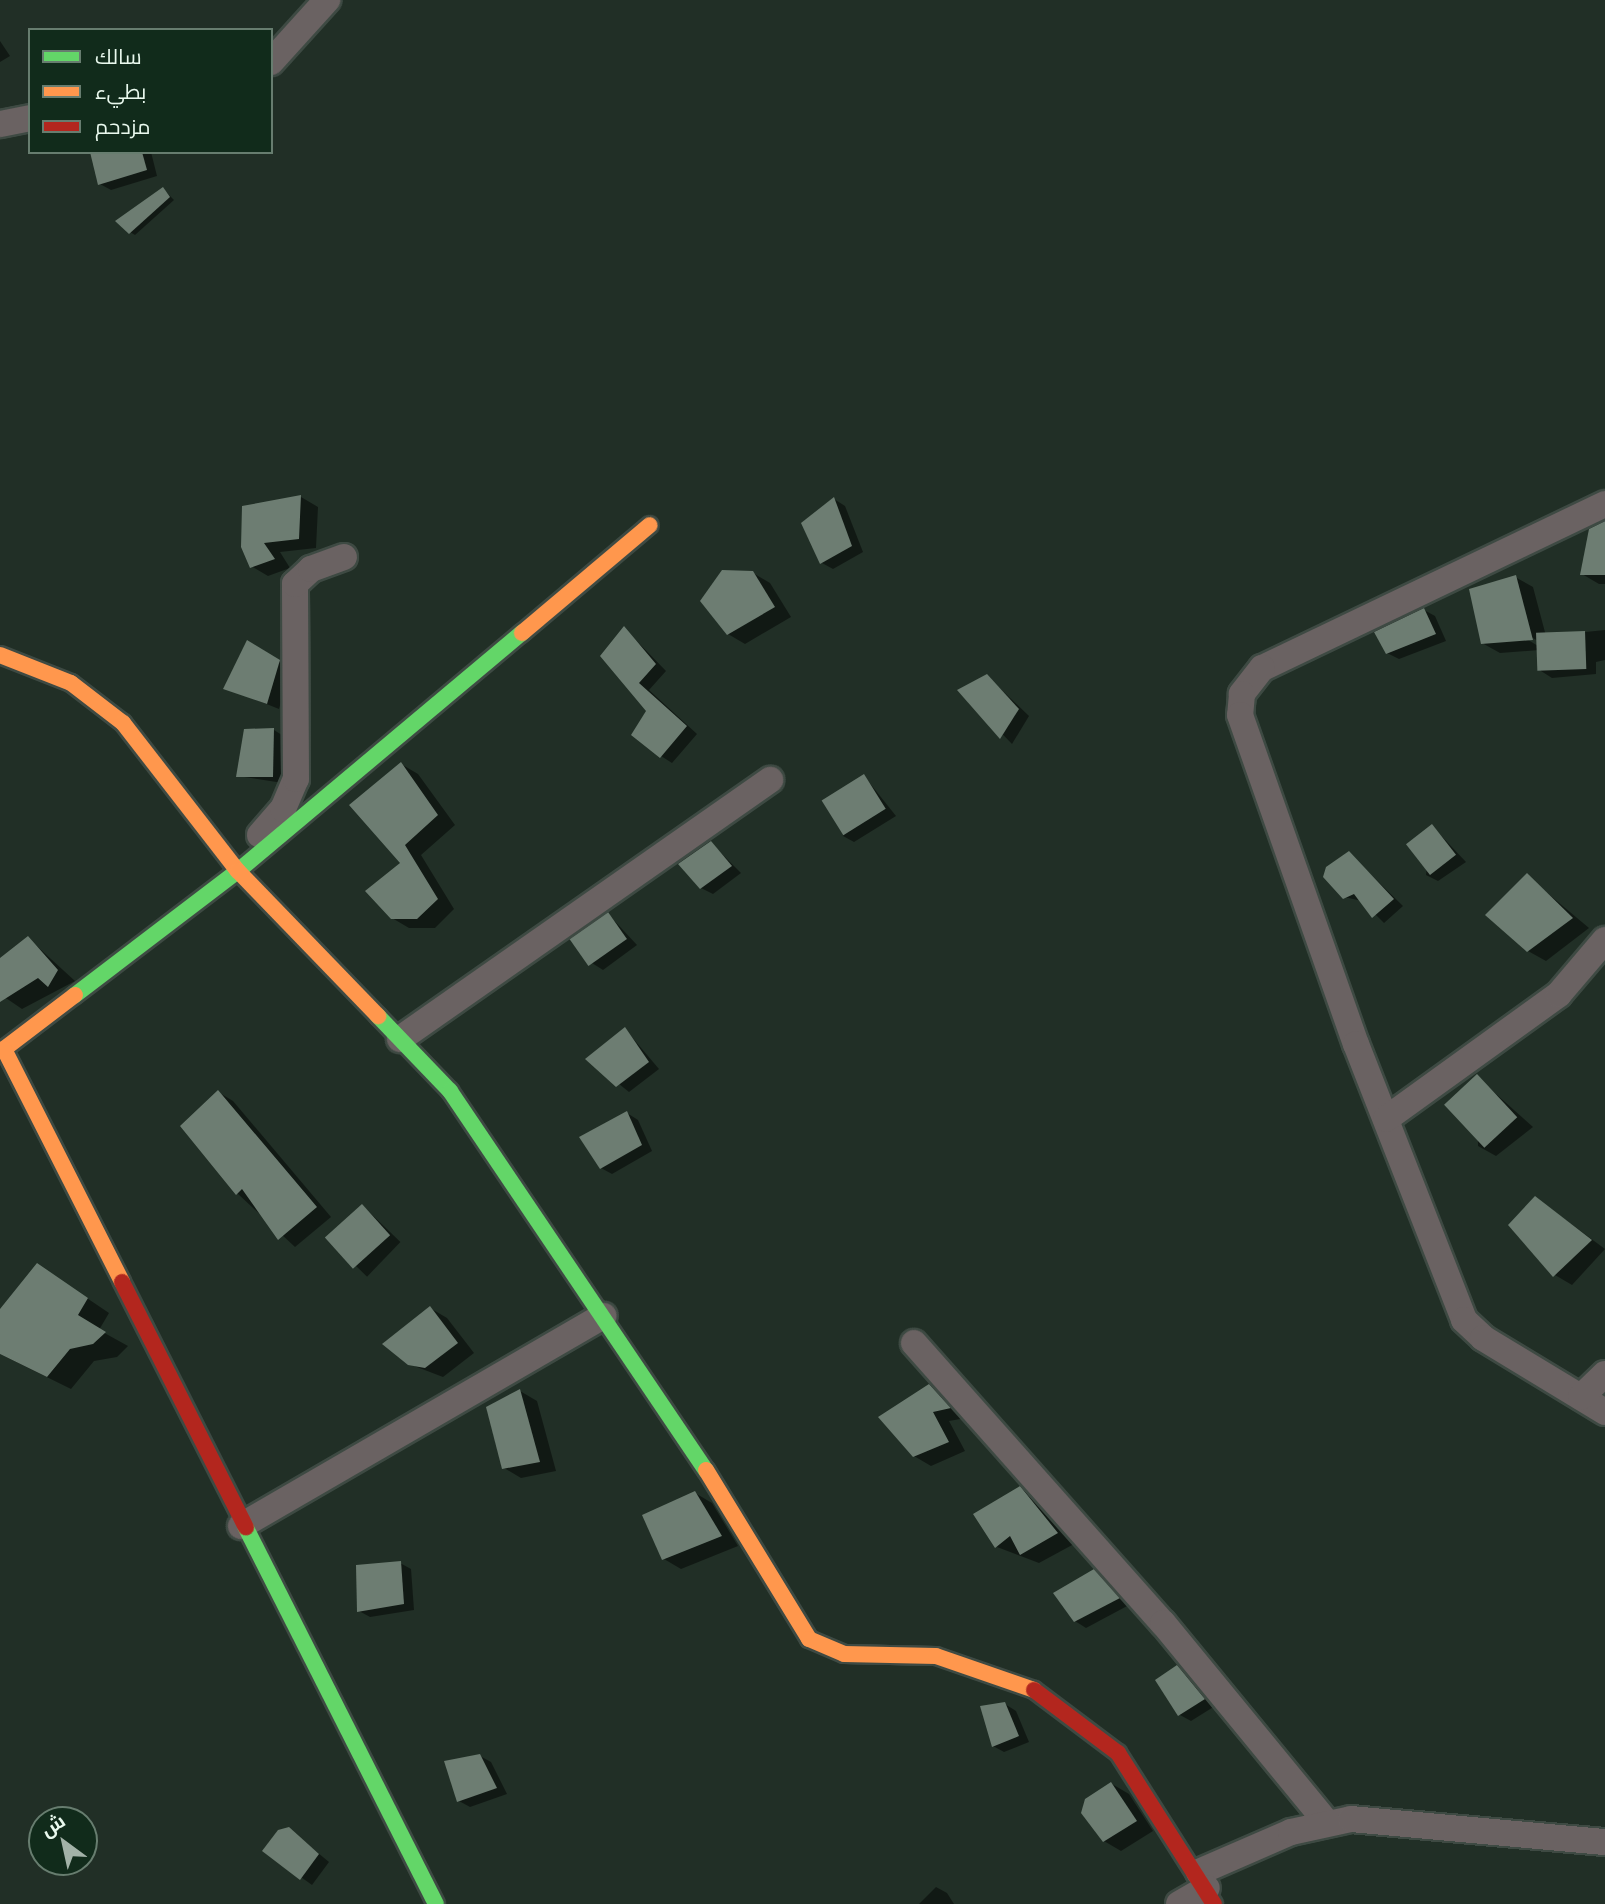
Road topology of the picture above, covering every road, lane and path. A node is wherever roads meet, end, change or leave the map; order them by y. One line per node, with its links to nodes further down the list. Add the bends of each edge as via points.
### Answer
1 (327, 0): 2 (street)
2 (273, 60)
3 (28, 118): 4 (street)
4 (0, 124)
5 (1605, 504): 13 (street, via 1262,668 1242,694 1240,715)
6 (650, 525): 10 (street)
7 (344, 557): 10 (street, via 302,575 292,595 300,713 296,779 283,809 254,842)
8 (0, 655): 10 (street, via 71,683 122,723)
9 (770, 780): 12 (street)
10 (247, 863): 12 (street); 19 (street, via 4,1049 137,1301)
11 (1605, 940): 13 (street, via 1559,994)
12 (400, 1040): 14 (street, via 473,1122)
13 (1386, 1119): 17 (street, via 1472,1331)
14 (603, 1316): 19 (street); 22 (street, via 809,1639 844,1654 936,1656 1024,1682 1118,1753)
15 (914, 1343): 20 (street, via 1163,1623)
16 (1605, 1374): 17 (street)
17 (1581, 1397): 18 (street)
18 (1605, 1412)
19 (241, 1526): 23 (street)
20 (1326, 1823): 21 (street, via 1409,1823); 22 (street)
21 (1605, 1842)
22 (1207, 1888): 24 (street)
23 (436, 1904)
24 (1179, 1904)

